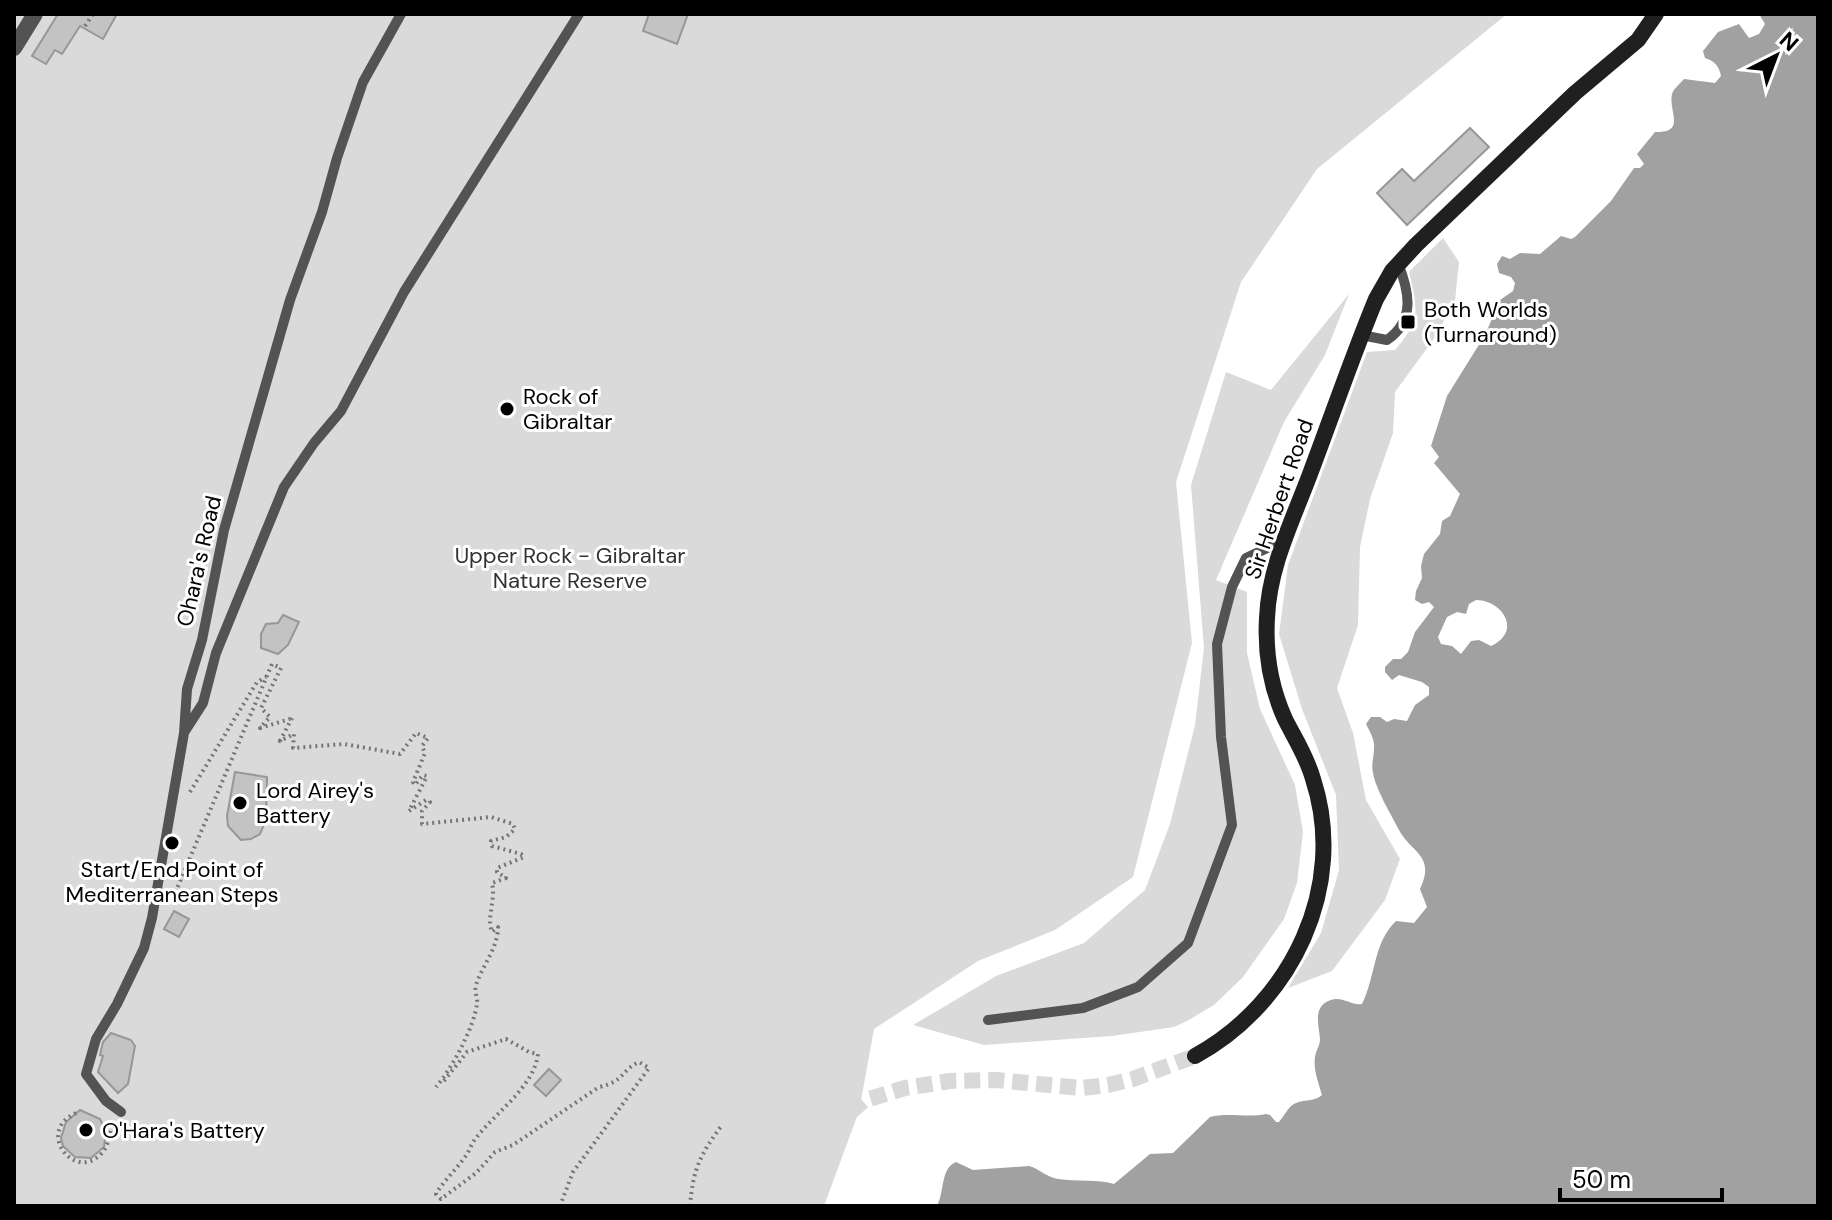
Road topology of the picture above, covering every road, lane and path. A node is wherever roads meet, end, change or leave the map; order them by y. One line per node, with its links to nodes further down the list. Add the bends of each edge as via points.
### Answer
1 (35, 14): 7 (street)
2 (93, 14): 6 (path)
3 (401, 14): 12 (lane, Ohara's Road, via 363,82 290,300 224,530 187,689)
4 (579, 14): 12 (lane, via 404,292 341,411 284,487 216,653 203,703)
5 (1656, 14): 8 (main road, Sir Herbert Road, via 1638,40 1575,93)
6 (85, 26)
7 (14, 48)
8 (1398, 263): 9 (main road, Sir Herbert Road); 9 (lane, via 1409,298 1404,321 1387,340)
9 (1361, 335): 10 (main road, Sir Herbert Road)
10 (1284, 540): 15 (lane, via 1246,558 1217,644 1232,825 1188,943 1138,987 1083,1008); 16 (main road, Sir Herbert Road, via 1272,580 1266,637 1279,703 1320,801 1319,891 1302,944 1279,982 1252,1014)
11 (266, 677): 13 (path, via 257,682); 14 (path); 20 (path, via 272,664 281,668 261,708 270,717 260,728 292,718 280,741 294,734 293,748 344,744 400,754 416,733 428,738 413,782 427,776 409,811 430,802 422,811 422,824 491,817 515,829 491,841 492,846 524,857 497,868 506,878 492,883 489,926 492,932 498,927 497,939 476,985 478,1000 468,1035 436,1087 467,1052 506,1039 538,1054 537,1064 514,1099 475,1139 437,1197 448,1196 495,1152 599,1087 615,1084 632,1065 639,1062 649,1068 573,1172)
12 (184, 733): 17 (lane, Ohara's Road, via 144,948 96,1039 86,1074)
13 (188, 796)
14 (201, 836)
15 (988, 1020)
16 (1195, 1056)
17 (121, 1112): 18 (path, via 104,1151 80,1163 70,1159 58,1133)
18 (76, 1113)
19 (722, 1125): 21 (path, via 701,1154)
20 (560, 1206)
21 (690, 1206)

